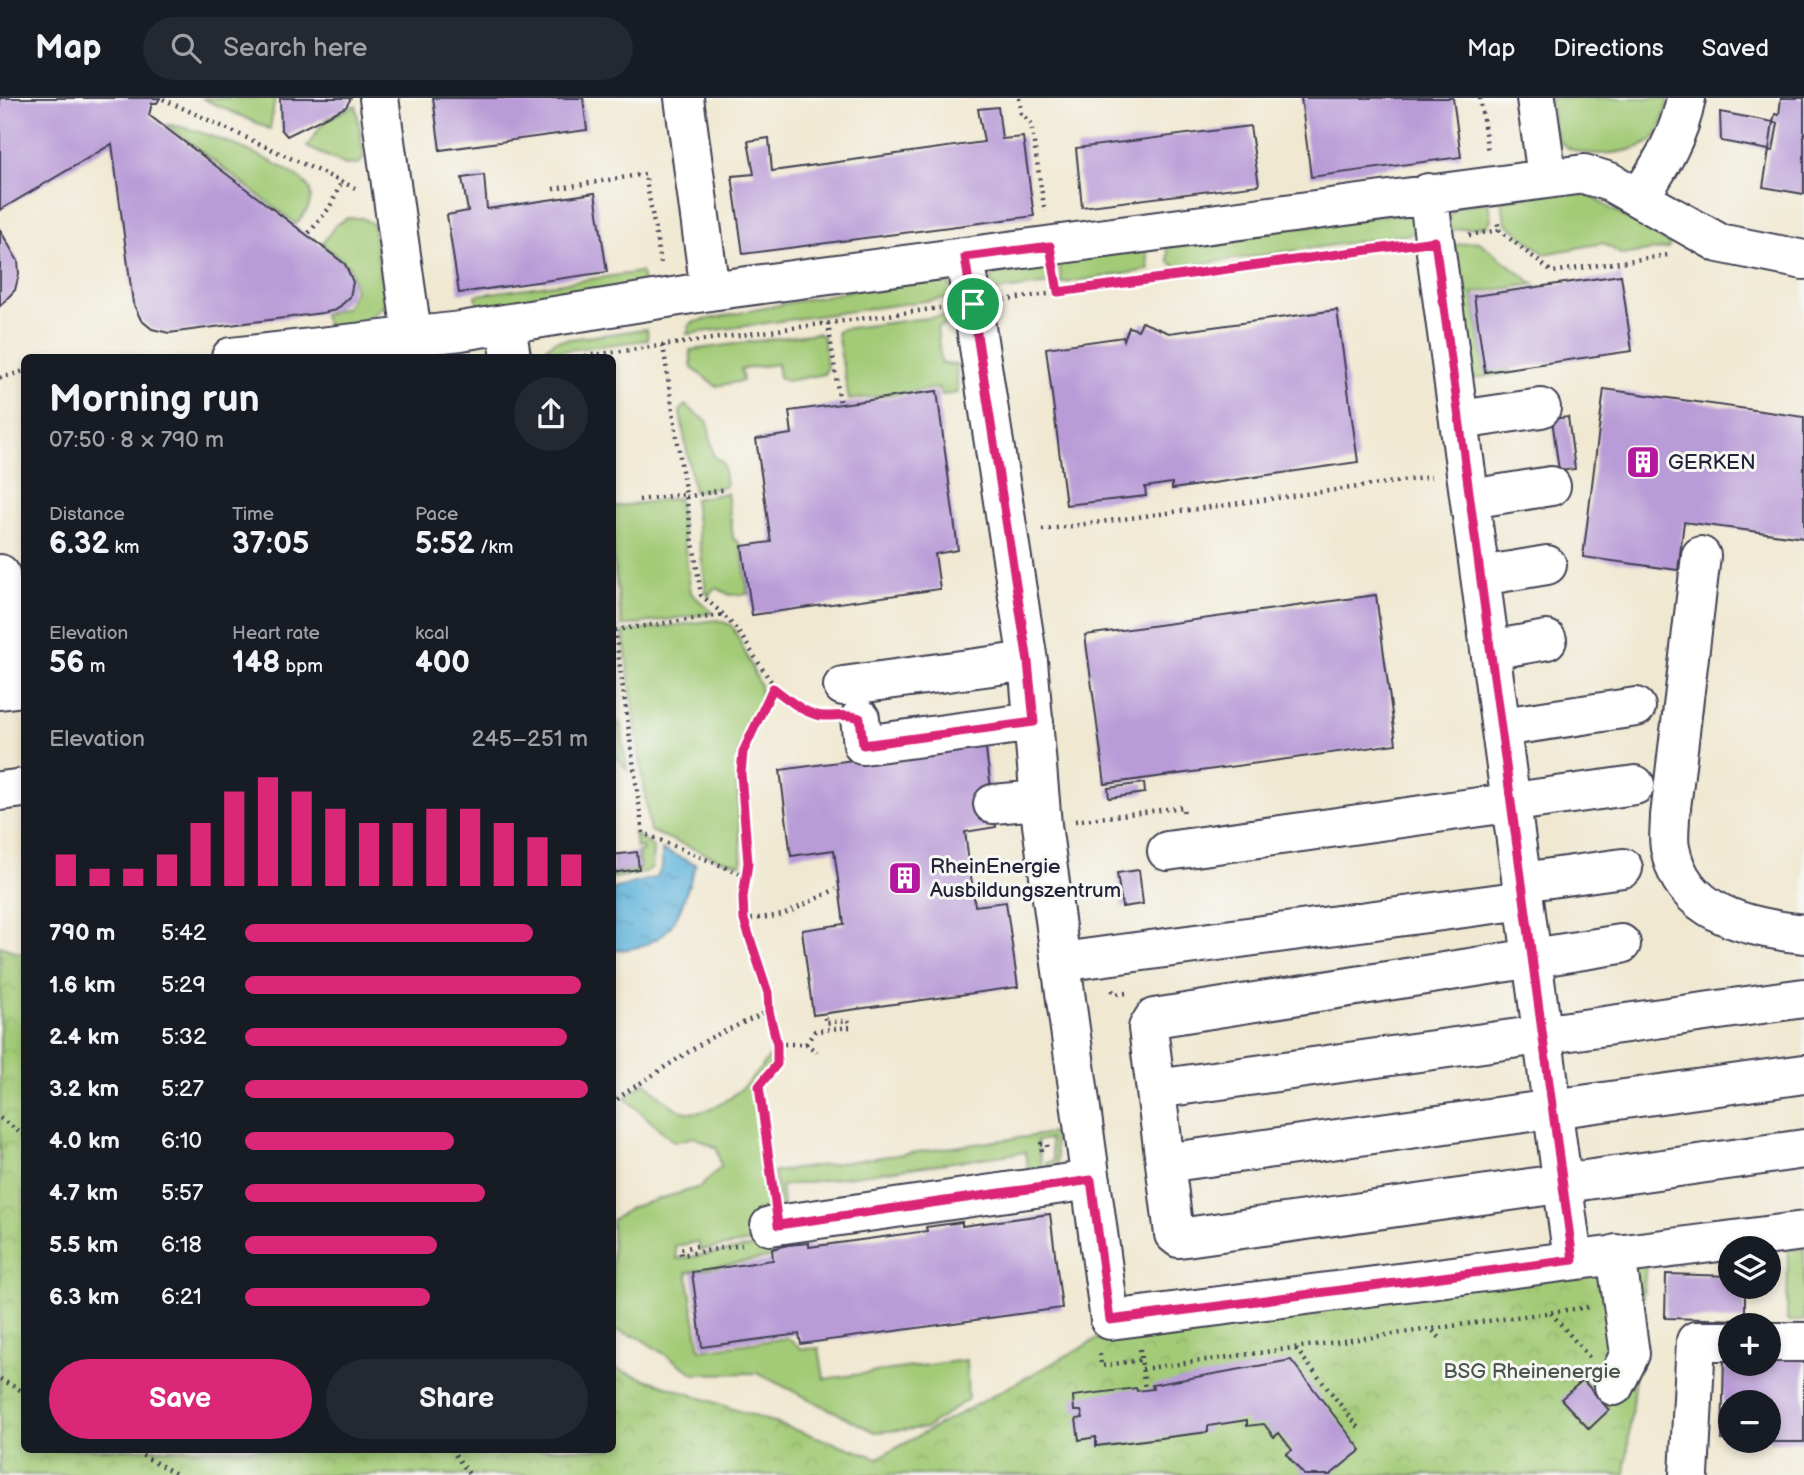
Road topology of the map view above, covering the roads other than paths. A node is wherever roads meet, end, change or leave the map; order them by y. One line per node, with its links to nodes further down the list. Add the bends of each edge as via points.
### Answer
1 (379, 98): 11 (street)
2 (684, 98): 10 (street)
3 (1536, 98): 5 (street)
4 (1686, 98): 7 (street, via 1682,122 1665,159)
5 (1548, 177): 6 (street); 7 (street, via 1584,174)
6 (1428, 194): 8 (street); 15 (street)
7 (1639, 198): 9 (street, via 1705,235)
8 (965, 257): 10 (street); 25 (street)
9 (1804, 260)
10 (710, 291): 12 (street, via 667,298)
11 (412, 334): 12 (street); 13 (street)
12 (509, 341)
13 (255, 354)
14 (1541, 408): 15 (street)
15 (1460, 420): 17 (street)
16 (1551, 486): 17 (street)
17 (1470, 499): 21 (street)
18 (1702, 556): 39 (street, via 1670,848 1681,879 1699,901 1729,920)
19 (1547, 565): 21 (street)
20 (0, 574): 22 (street)
21 (1481, 576): 24 (street)
22 (3, 613): 26 (street, via 16,688)
23 (1547, 640): 24 (street)
24 (1491, 650): 29 (street)
25 (1028, 662): 28 (street); 28 (street, via 851,702 863,745)
26 (0, 690)
27 (1636, 707): 29 (street)
28 (1034, 722): 35 (street)
29 (1502, 727): 34 (street)
30 (1635, 785): 34 (street)
31 (21, 788): 32 (street)
32 (0, 791)
33 (993, 804): 35 (street)
34 (1512, 804): 36 (street); 38 (street)
35 (1041, 812): 42 (street)
36 (1178, 850)
37 (1623, 868): 38 (street)
38 (1523, 891): 41 (street); 42 (street)
39 (1804, 934)
40 (1621, 944): 41 (street)
41 (1532, 957): 44 (street); 46 (street, via 1154,1018 1148,1028)
42 (1061, 962): 50 (street)
43 (1804, 998): 44 (street)
44 (1543, 1034): 46 (street); 47 (street)
45 (1804, 1074): 47 (street)
46 (1156, 1089): 49 (street)
47 (1553, 1110): 49 (street); 51 (street)
48 (1804, 1149): 51 (street)
49 (1165, 1163): 51 (street, via 1174,1234 1180,1238)
50 (1091, 1180): 52 (street); 55 (street, via 1110,1320)
51 (1563, 1184): 55 (street)
52 (774, 1226)
53 (1804, 1231): 54 (street)
54 (1616, 1254): 55 (street); 59 (street, via 1630,1354)
55 (1573, 1260)
56 (1718, 1341): 60 (street, via 1696,1340)
57 (1781, 1342): 58 (street)
58 (1804, 1342)
59 (1614, 1386)
60 (1689, 1475)

